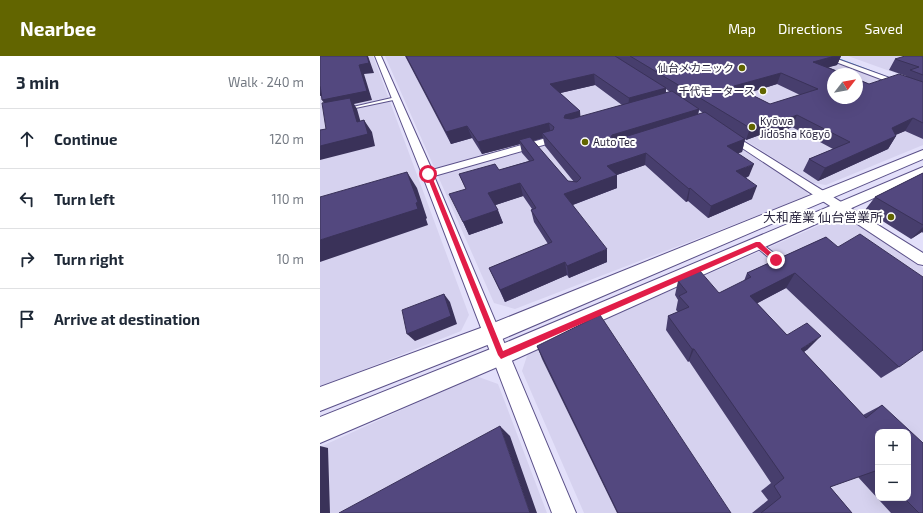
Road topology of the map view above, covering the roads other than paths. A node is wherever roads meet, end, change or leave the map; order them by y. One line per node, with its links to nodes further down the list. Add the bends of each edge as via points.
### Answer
1 (378, 56): 6 (street)
2 (824, 56): 5 (street)
3 (838, 56): 4 (street)
4 (923, 87)
5 (923, 93)
6 (396, 98): 7 (lane); 14 (street)
7 (343, 110)
8 (719, 129): 15 (street)
9 (550, 140): 10 (street)
10 (535, 144): 12 (street); 14 (street)
11 (923, 154): 15 (street)
12 (545, 155)
13 (923, 171): 16 (street)
14 (428, 174): 20 (street)
15 (822, 196): 16 (street); 20 (street)
16 (841, 208): 17 (street); 19 (street)
17 (758, 244): 18 (lane); 21 (street)
18 (776, 260)
19 (923, 260)
20 (493, 333): 21 (street); 22 (street)
21 (501, 355): 23 (street); 24 (street)
22 (320, 399)
23 (320, 430)
24 (564, 513)

